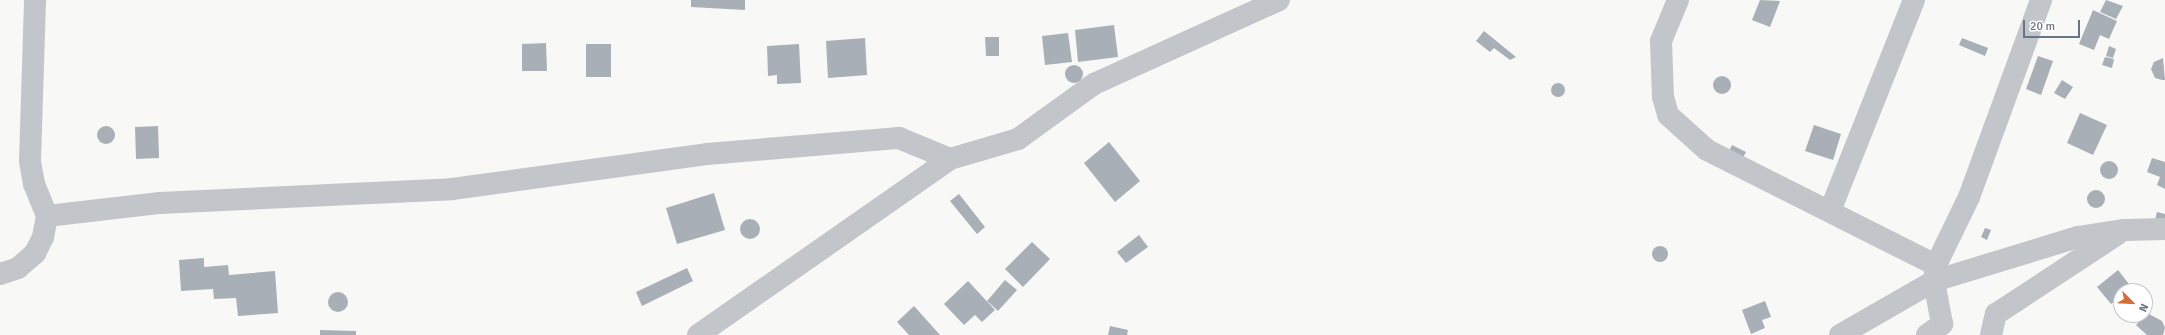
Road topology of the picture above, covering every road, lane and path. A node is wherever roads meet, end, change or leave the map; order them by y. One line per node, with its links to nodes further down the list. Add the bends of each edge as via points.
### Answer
1 (35, 0): 8 (street, via 30,161 34,184)
2 (1279, 0): 6 (street, via 1094,84 1018,139)
3 (1678, 0): 7 (street, via 1661,41 1663,97 1668,115 1707,150)
4 (1914, 0): 7 (street)
5 (2041, 0): 11 (street, via 1969,197)
6 (950, 159): 8 (street, via 899,138 707,154 452,190 160,203); 13 (street)
7 (1830, 211): 11 (street)
8 (47, 216): 12 (street, via 43,237 34,253 18,268)
9 (2165, 229): 10 (street)
10 (2124, 230): 11 (street, via 2078,237); 16 (street, via 1996,314)
11 (1935, 273): 14 (street); 15 (street, via 1942,324)
12 (0, 274)
13 (698, 335)
14 (1840, 335)
15 (1927, 335)
16 (1991, 335)

